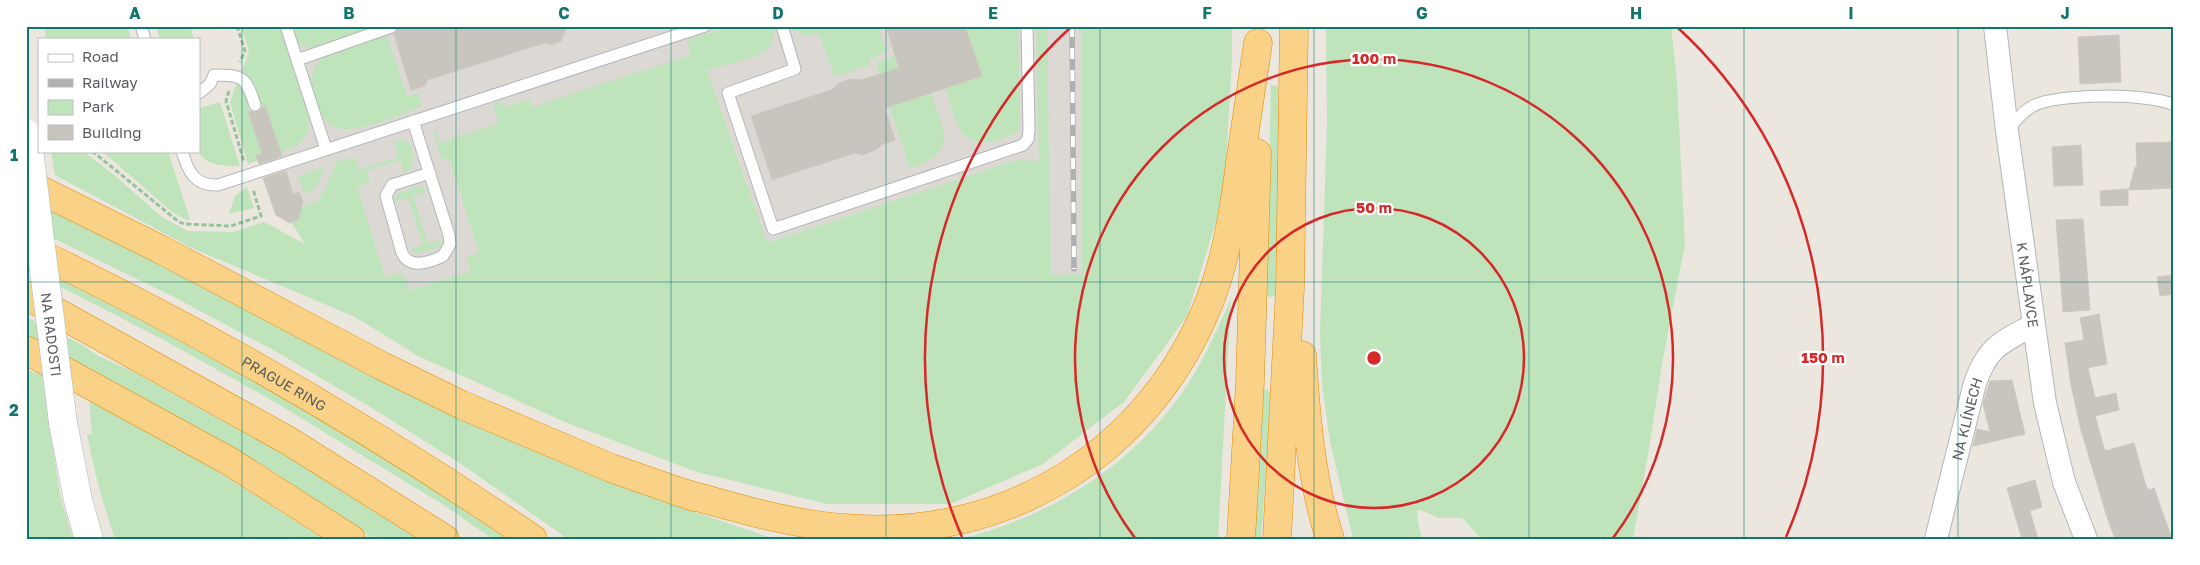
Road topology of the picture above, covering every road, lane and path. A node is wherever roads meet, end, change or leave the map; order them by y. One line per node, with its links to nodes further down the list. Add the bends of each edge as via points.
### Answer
1 (141, 26): 10 (lane)
2 (286, 26): 11 (lane)
3 (705, 26): 15 (lane)
4 (782, 26): 5 (lane, via 795,69 728,93 773,228 1024,145 1029,130)
5 (1026, 26)
6 (1294, 26): 24 (highway)
7 (1996, 26): 17 (street, K NÁPLAVCE)
8 (391, 27): 11 (lane)
9 (1258, 34): 31 (highway, via 1234,208 1211,298 1191,342 1156,397 1098,454 1056,483 1009,506 962,520 912,529 863,530 792,521); 37 (highway, via 1254,272)
10 (145, 38)
11 (297, 60): 18 (lane)
12 (200, 92): 14 (lane, via 210,84 214,69 236,75 249,85)
13 (2174, 105): 17 (lane, via 2160,100 2112,96 2057,98 2034,105)
14 (255, 106)
15 (413, 121): 18 (lane); 21 (lane)
16 (27, 131): 32 (main road, NA RADOSTI, bridge, via 63,423)
17 (2007, 131): 27 (street, K NÁPLAVCE)
18 (326, 149): 20 (lane, via 212,186 192,176)
19 (93, 152): 23 (path, via 185,224 231,226 261,216)
20 (182, 152)
21 (430, 173): 21 (lane, via 450,244 443,256 414,263 406,260 402,253 386,196 392,185)
22 (27, 183): 31 (highway, via 454,401 569,452)
23 (252, 186)
24 (1292, 204): 38 (highway); 39 (highway, via 1309,436 1319,499)
25 (26, 247): 35 (highway, PRAGUE RING, via 126,296 269,374 410,458)
26 (26, 296): 34 (highway, via 289,441)
27 (2033, 324): 40 (street, NA KLÍNECH, via 1996,346 1982,364); 41 (street, K NÁPLAVCE, via 2045,403 2064,482)
28 (26, 350): 30 (highway)
29 (26, 360): 30 (highway)
30 (84, 382): 33 (highway, via 229,461)
31 (676, 491): 36 (highway)
32 (89, 539)
33 (351, 539)
34 (445, 539)
35 (533, 539)
36 (810, 539)
37 (1240, 539)
38 (1277, 539)
39 (1330, 539)
40 (1936, 539)
41 (2086, 539)

